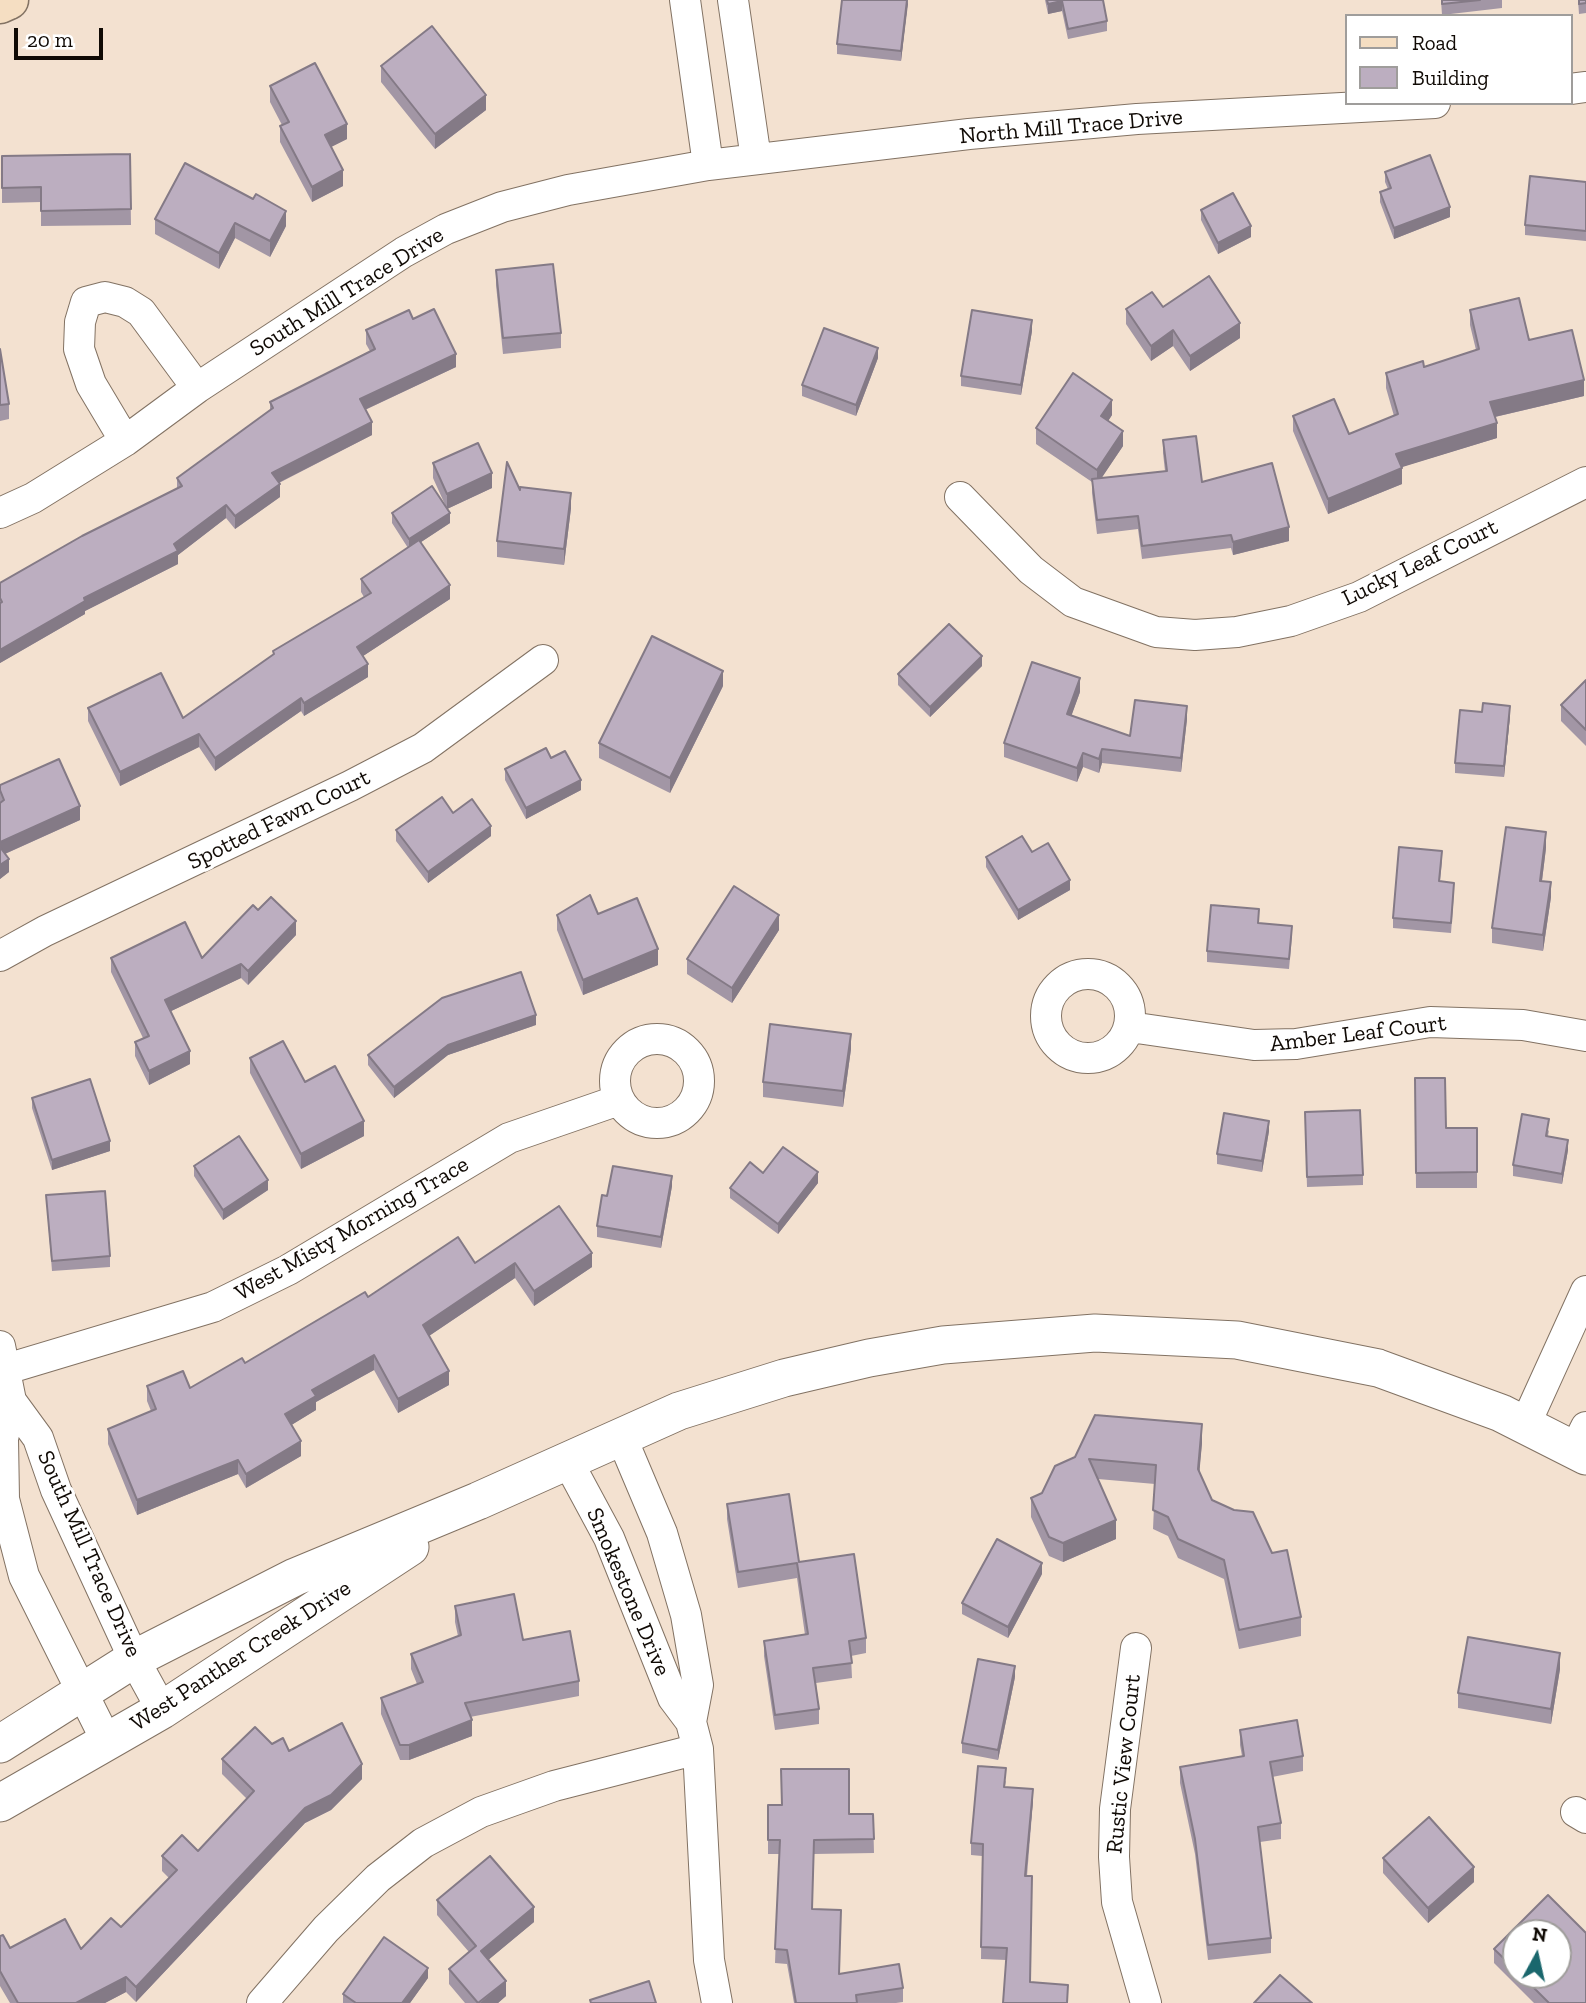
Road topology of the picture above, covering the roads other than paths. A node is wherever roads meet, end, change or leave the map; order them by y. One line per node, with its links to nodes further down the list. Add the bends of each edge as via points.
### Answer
1 (9, 0): 4 (main road)
2 (685, 0): 7 (street)
3 (733, 0): 6 (street)
4 (0, 4)
5 (1399, 105): 6 (street, North Mill Trace Drive, via 1125,120)
6 (756, 159): 7 (street, North Mill Trace Drive)
7 (708, 165): 8 (street, South Mill Trace Drive, via 502,206 446,229)
8 (197, 388): 9 (street, South Mill Trace Drive); 9 (street, via 141,312 105,297 86,302 79,349 91,384)
9 (125, 441): 12 (street, South Mill Trace Drive)
10 (1586, 482): 11 (street, Lucky Leaf Court, via 1359,597 1292,621 1195,635 1156,632 1073,602 1031,570)
11 (960, 497)
12 (0, 513)
13 (544, 660): 14 (street, Spotted Fawn Court, via 424,748)
14 (0, 956)
15 (1130, 1027): 16 (street, Amber Leaf Court, via 1254,1045 1296,1044 1430,1023 1523,1025)
16 (1586, 1036)
17 (619, 1100): 19 (street, West Misty Morning Trace, via 509,1138 288,1270 213,1307)
18 (1586, 1292): 21 (street)
19 (2, 1363): 20 (street, South Mill Trace Drive)
20 (11, 1401): 27 (street, South Mill Trace Drive, via 38,1437 56,1490); 28 (street, South Mill Trace Drive, via 3,1439 5,1499 24,1576)
21 (1525, 1425): 22 (street, West Panther Creek Drive, via 1403,1377 1307,1352 1237,1340 1095,1333 943,1345 869,1358 770,1382 679,1411); 23 (street, West Panther Creek Drive)
22 (621, 1436): 24 (street, West Panther Creek Drive); 30 (street, Smokestone Drive, via 662,1533 686,1615 698,1685)
23 (1582, 1444)
24 (568, 1460): 25 (street, West Panther Creek Drive); 30 (street, Smokestone Drive, via 609,1538 673,1698)
25 (478, 1501): 27 (street, West Panther Creek Drive, via 295,1577); 29 (street, West Panther Creek Drive)
26 (1136, 1648): 36 (street, Rustic View Court, via 1115,1809 1114,1857 1117,1902)
27 (134, 1659): 28 (street, West Panther Creek Drive); 29 (street, South Mill Trace Drive)
28 (80, 1693): 31 (street, South Mill Trace Drive); 32 (street, West Panther Creek Drive)
29 (162, 1710): 31 (street, West Panther Creek Drive)
30 (694, 1735): 34 (street, via 481,1812 424,1843 377,1878); 35 (street, Smokestone Drive, via 709,1960)
31 (107, 1742): 33 (street, West Panther Creek Drive)
32 (0, 1744)
33 (0, 1804)
34 (262, 2003)
35 (717, 2003)
36 (1146, 2003)

